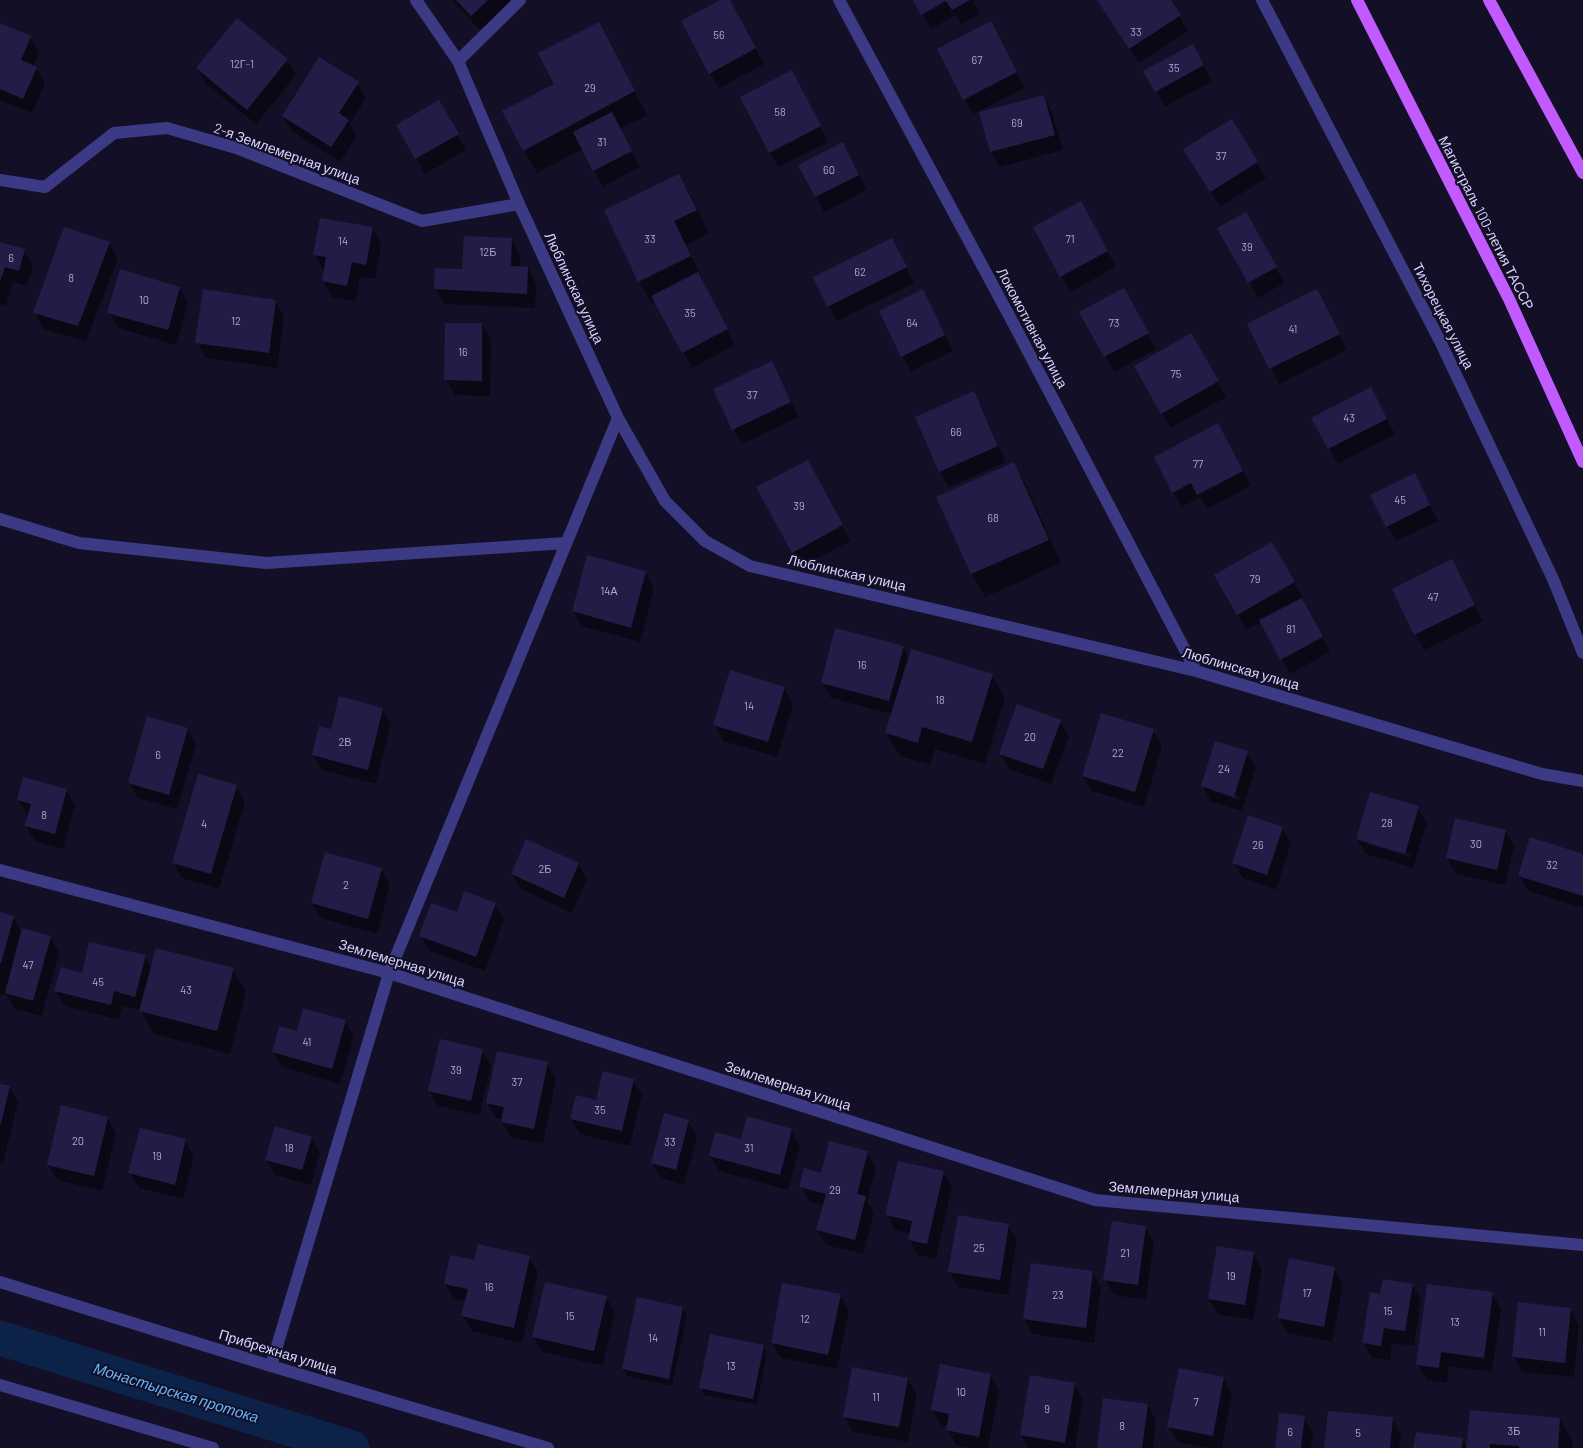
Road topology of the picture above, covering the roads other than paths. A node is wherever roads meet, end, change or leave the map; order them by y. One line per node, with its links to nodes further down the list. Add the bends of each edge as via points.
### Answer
1 (416, 0): 7 (street, Люблинская улица)
2 (520, 0): 7 (street)
3 (839, 0): 16 (street, Локомотивная улица)
4 (1262, 0): 15 (street, Тихорецкая улица, via 1439,339 1553,579)
5 (1357, 0): 12 (main road, Магистраль 100-летия ТАССР, via 1509,299)
6 (1489, 0): 8 (main road)
7 (458, 61): 10 (street, Люблинская улица)
8 (1583, 173)
9 (0, 180): 10 (street, 2-я Землемерная улица, via 46,186 114,133 167,128 236,148 422,221)
10 (519, 204): 11 (street, Люблинская улица)
11 (618, 418): 14 (street); 16 (street, Люблинская улица, via 666,500 705,541 750,566)
12 (1583, 462)
13 (0, 519): 14 (street, via 80,543 266,563)
14 (566, 543): 19 (street)
15 (1583, 653)
16 (1196, 671): 17 (street, Люблинская улица, via 1542,774)
17 (1583, 781)
18 (0, 870): 19 (street, Землемерная улица)
19 (389, 973): 20 (street, Землемерная улица, via 1095,1200); 22 (street)
20 (1583, 1245)
21 (0, 1282): 22 (street, Прибрежная улица)
22 (271, 1366): 25 (street, Прибрежная улица)
23 (0, 1385): 24 (street)
24 (213, 1448)
25 (548, 1448)

